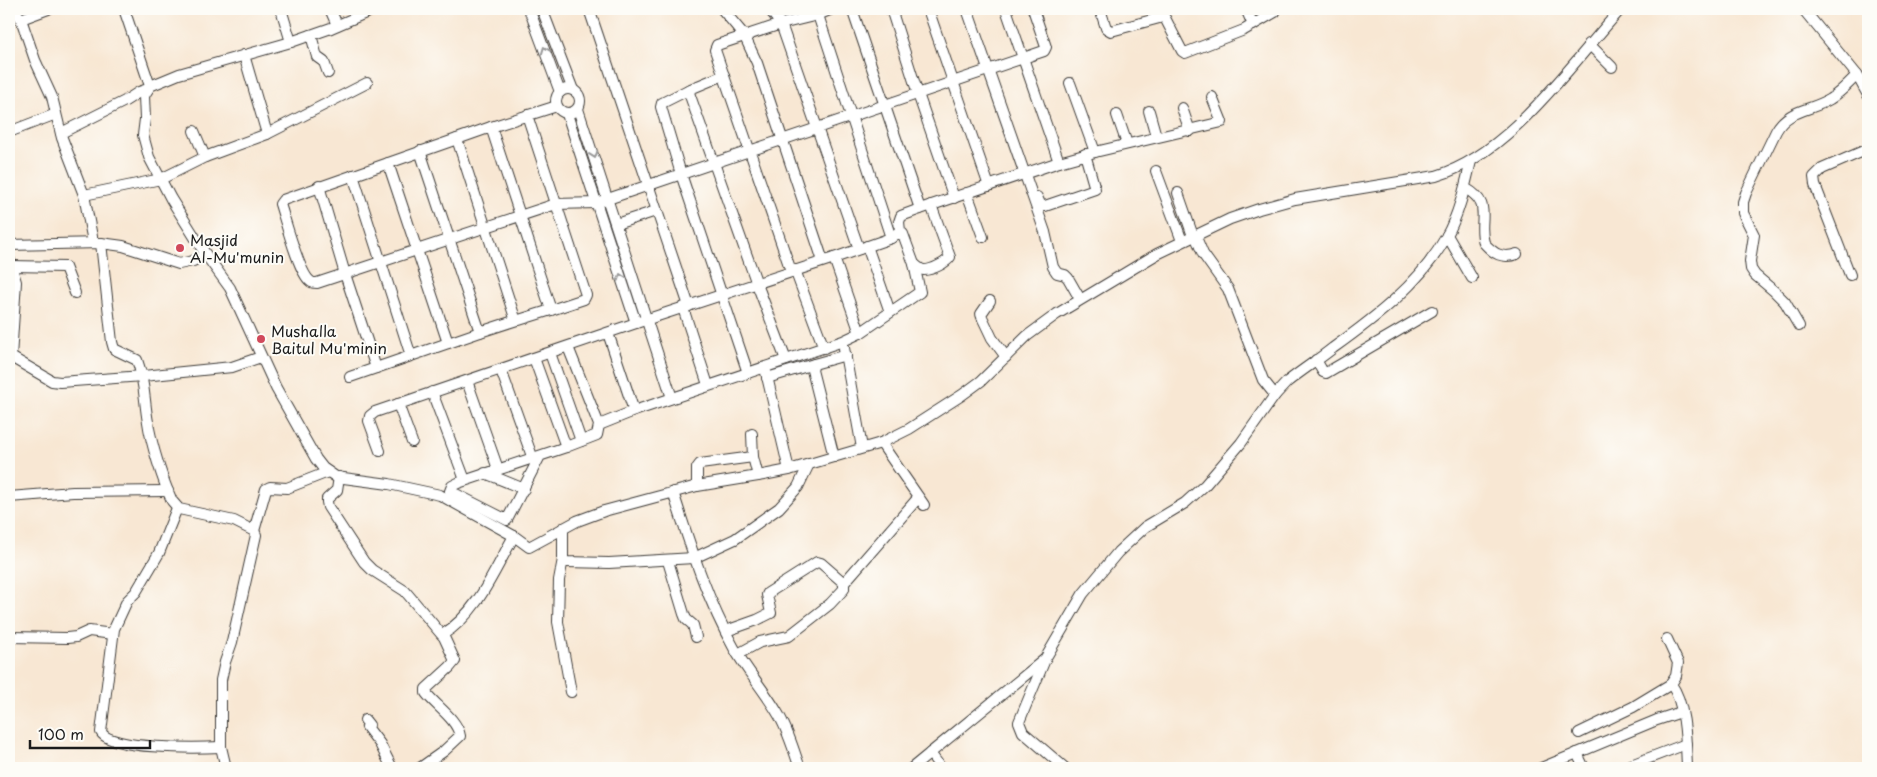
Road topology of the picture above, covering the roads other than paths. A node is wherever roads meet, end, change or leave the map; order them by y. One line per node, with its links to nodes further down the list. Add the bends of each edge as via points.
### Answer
1 (14, 9): 26 (street)
2 (48, 9): 26 (street)
3 (124, 9): 44 (street)
4 (281, 9): 32 (street)
5 (330, 9): 28 (street)
6 (375, 9): 28 (street)
7 (529, 9): 47 (street, one-way to 7)
8 (542, 9): 45 (street)
9 (589, 9): 86 (street)
10 (722, 9): 31 (street)
11 (769, 9): 27 (street)
12 (832, 9): 25 (street)
13 (852, 9): 52 (street)
14 (890, 9): 48 (street)
15 (928, 9): 41 (street)
16 (967, 9): 37 (street)
17 (1006, 9): 35 (street)
18 (1034, 9): 35 (street, via 1046,47 1044,51)
19 (1100, 9): 24 (street, via 1106,28 1111,31)
20 (1246, 9): 29 (street)
21 (1276, 9): 29 (street)
22 (1621, 9): 33 (street)
23 (1803, 9): 40 (street)
24 (1162, 13): 29 (street, via 1185,53)
25 (818, 15): 27 (street); 60 (street)
26 (21, 19): 56 (street)
27 (781, 24): 31 (street); 62 (street)
28 (337, 25): 30 (street)
29 (1253, 25)
30 (311, 35): 32 (street); 38 (street, via 318,57)
31 (744, 35): 39 (street, via 716,47); 70 (street, via 757,63)
32 (291, 42): 34 (street)
33 (1590, 44): 36 (street); 77 (street, via 1531,112)
34 (244, 55): 44 (street, via 179,74); 67 (street)
35 (1022, 59): 37 (street); 79 (street)
36 (1612, 67)
37 (987, 70): 41 (street); 82 (street)
38 (328, 73)
39 (724, 75): 46 (street); 73 (street)
40 (1857, 75): 49 (street); 137 (street, via 1830,99 1796,112 1783,121 1743,202 1744,216 1754,235 1751,269 1785,302)
41 (953, 82): 48 (street); 88 (street)
42 (367, 83): 67 (street)
43 (1070, 83): 75 (street)
44 (149, 87): 66 (street); 85 (street, via 144,96 143,135 149,157)
45 (574, 90): 47 (street); 54 (street, via 581,100)
46 (688, 90): 78 (street); 83 (street, via 662,103 661,107)
47 (560, 92): 51 (street, via 556,98)
48 (918, 94): 52 (street); 93 (street)
49 (1868, 95)
50 (1212, 97): 64 (street, via 1222,122)
51 (557, 106): 57 (street); 59 (street)
52 (886, 106): 60 (street); 98 (street)
53 (1182, 108): 64 (street)
54 (578, 109): 57 (street); 94 (street, one-way to 94)
55 (1149, 111): 68 (street)
56 (56, 114): 65 (street); 66 (street)
57 (567, 114): 95 (street)
58 (1117, 115): 71 (street)
59 (528, 116): 61 (street); 96 (street)
60 (850, 116): 62 (street); 107 (street)
61 (491, 127): 69 (street); 100 (street)
62 (816, 128): 70 (street); 112 (street)
63 (194, 131): 76 (street)
64 (1190, 131): 68 (street)
65 (9, 132)
66 (61, 132): 92 (street)
67 (267, 134): 76 (street)
68 (1156, 136): 71 (street)
69 (457, 139): 74 (street); 102 (street)
70 (782, 140): 73 (street); 116 (street)
71 (1127, 144): 75 (street)
72 (1868, 149): 122 (street, via 1822,169 1814,177)
73 (748, 150): 78 (street); 120 (street)
74 (420, 151): 80 (street); 108 (street)
75 (1090, 153): 79 (street); 82 (street, via 1094,189 1045,206 1039,203)
76 (205, 157): 85 (street)
77 (1471, 161): 89 (street); 104 (street, via 1436,176 1278,203)
78 (714, 162): 83 (street); 124 (street)
79 (1059, 162): 82 (street)
80 (388, 163): 84 (street); 113 (street)
81 (1156, 170): 109 (street)
82 (1026, 173): 88 (street); 128 (street, via 1053,268 1068,278)
83 (681, 174): 86 (street); 126 (street)
84 (353, 175): 87 (street); 118 (street)
85 (161, 179): 92 (street); 115 (street)
86 (647, 184): 94 (street); 99 (street)
87 (319, 186): 121 (street); 121 (street, via 280,204 308,280 317,283)
88 (989, 186): 90 (street)
89 (1465, 188): 105 (street); 114 (street, via 1477,195 1482,205 1484,243 1504,257)
90 (967, 193): 93 (street); 106 (street)
91 (1178, 193): 104 (street)
92 (84, 195): 110 (street)
93 (954, 198): 97 (street)
94 (608, 199): 95 (street); 101 (street)
95 (596, 203): 96 (street); 136 (street, one-way to 95)
96 (556, 204): 100 (street); 131 (street, via 586,295 584,299)
97 (931, 205): 98 (street); 119 (street, via 950,257 927,270)
98 (920, 209): 103 (street, via 901,216)
99 (656, 211): 101 (street); 130 (street)
100 (520, 215): 102 (street); 131 (street)
101 (616, 224): 134 (street)
102 (486, 227): 108 (street); 135 (street)
103 (900, 231): 107 (street); 119 (street)
104 (1194, 235): 109 (street); 165 (street, via 1206,259 1228,289 1263,380)
105 (1447, 235): 123 (street); 153 (street, via 1413,282)
106 (983, 237)
107 (891, 238): 112 (street)
108 (450, 239): 113 (street); 138 (street)
109 (1182, 241): 128 (street)
110 (97, 242): 111 (street); 115 (street, via 123,246 179,264); 159 (street, via 114,349 138,360)
111 (9, 245)
112 (863, 248): 116 (street); 133 (street)
113 (416, 251): 118 (street); 142 (street)
114 (1517, 254)
115 (206, 255): 148 (street, via 230,288)
116 (828, 259): 120 (street); 140 (street)
117 (10, 262): 125 (street, via 64,266); 127 (street, via 16,277)
118 (382, 262): 121 (street); 147 (street)
119 (914, 264): 133 (street, via 920,292)
120 (793, 271): 124 (street); 144 (street)
121 (345, 274): 155 (street)
122 (1850, 275)
123 (1472, 278)
124 (756, 284): 126 (street); 152 (street)
125 (75, 293)
126 (722, 294): 130 (street); 158 (street)
127 (12, 296): 150 (street)
128 (1080, 299): 149 (street, via 1027,336)
129 (990, 301): 149 (street, via 982,316)
130 (686, 307): 134 (street); 163 (street)
131 (551, 310): 135 (street)
132 (1432, 311): 153 (street, via 1326,373)
133 (890, 312): 140 (street)
134 (648, 319): 136 (street); 166 (street)
135 (517, 320): 138 (street)
136 (636, 323): 139 (street)
137 (1799, 326)
138 (480, 332): 142 (street)
139 (608, 333): 143 (street); 168 (street)
140 (860, 333): 141 (street)
141 (843, 341): 144 (street); 146 (street)
142 (448, 343): 147 (street)
143 (568, 347): 145 (street); 169 (street)
144 (824, 348): 152 (street)
145 (550, 353): 151 (street); 171 (street)
146 (846, 355): 154 (street); 175 (street)
147 (411, 356): 155 (street)
148 (261, 357): 159 (street, via 232,367); 183 (street, via 316,459)
149 (1006, 357): 173 (street, via 962,395)
150 (10, 358): 159 (street, via 52,381)
151 (534, 358): 157 (street); 174 (street)
152 (786, 360): 156 (street)
153 (1316, 360): 165 (street)
154 (814, 364): 161 (street); 179 (street, via 812,370)
155 (376, 368): 160 (street)
156 (765, 368): 158 (street); 161 (street)
157 (501, 370): 162 (street); 177 (street)
158 (748, 373): 163 (street)
159 (143, 376): 190 (street, via 151,438)
160 (350, 376)
161 (767, 378): 182 (street)
162 (467, 381): 164 (street); 181 (street)
163 (708, 385): 166 (street)
164 (432, 392): 167 (street); 187 (street)
165 (1275, 395): 208 (street, via 1241,444 1205,486 1132,537 1097,577 1083,594)
166 (672, 398): 168 (street)
167 (398, 404): 172 (street); 176 (street, via 370,416 369,423)
168 (634, 411): 169 (street)
169 (599, 424): 171 (street, via 596,435)
170 (752, 434): 178 (street)
171 (581, 441): 174 (street)
172 (412, 442)
173 (881, 443): 175 (street); 200 (street, via 921,502)
174 (566, 447): 177 (street)
175 (862, 448): 179 (street)
176 (380, 451)
177 (536, 457): 181 (street); 189 (street)
178 (753, 457): 185 (street); 188 (street, via 700,464)
179 (834, 457): 180 (street)
180 (809, 464): 182 (street); 197 (street, via 798,487 779,508 735,539)
181 (498, 469): 184 (street)
182 (788, 470): 185 (street)
183 (328, 472): 186 (street); 195 (street, via 287,488 267,488)
184 (485, 473): 187 (street); 189 (street)
185 (758, 476): 188 (street)
186 (339, 478): 196 (street, via 440,495); 203 (street, via 337,490 327,502 354,547 372,570 405,591)
187 (465, 480): 189 (street, via 452,486 450,491 506,520)
188 (697, 486): 191 (street)
189 (524, 489)
190 (168, 491): 192 (street, via 73,492); 193 (street)
191 (673, 492): 194 (street, via 604,511); 197 (street)
192 (9, 497)
193 (177, 508): 195 (street, via 234,521); 202 (street, via 159,553 124,606)
194 (563, 528): 196 (street, via 529,547); 198 (street)
195 (254, 532): 215 (street, via 252,560 221,680)
196 (514, 536): 203 (street, via 482,594)
197 (694, 558): 199 (street); 201 (street)
198 (563, 559): 199 (street, via 566,562); 210 (street, via 558,622)
199 (668, 561): 205 (street, via 686,620 693,625)
200 (844, 582): 201 (street, via 817,562 768,593 770,614); 207 (street, via 842,591 794,632 760,642)
201 (726, 631): 207 (street)
202 (113, 634): 204 (street, via 90,631 67,638); 215 (street, via 102,735 115,741 180,749)
203 (443, 635): 221 (street, via 455,661 426,691 460,736)
204 (9, 637)
205 (696, 637)
206 (1667, 639): 209 (street, via 1678,663)
207 (738, 654): 222 (street, via 784,725)
208 (1045, 659): 217 (street); 225 (street, via 1019,726)
209 (1671, 684): 211 (street, via 1679,697); 213 (street)
210 (571, 692)
211 (1681, 712): 214 (street); 216 (street)
212 (365, 720): 220 (street)
213 (1579, 733)
214 (1686, 744): 218 (street); 230 (street)
215 (221, 747): 219 (street)
216 (1577, 753): 226 (street); 227 (street)
217 (930, 754): 223 (street); 224 (street)
218 (1652, 756): 228 (street); 229 (street)
219 (226, 768)
220 (392, 768)
221 (420, 768)
222 (800, 768)
223 (912, 768)
224 (941, 768)
225 (1064, 768)
226 (1541, 768)
227 (1584, 768)
228 (1623, 768)
229 (1653, 768)
230 (1687, 768)

